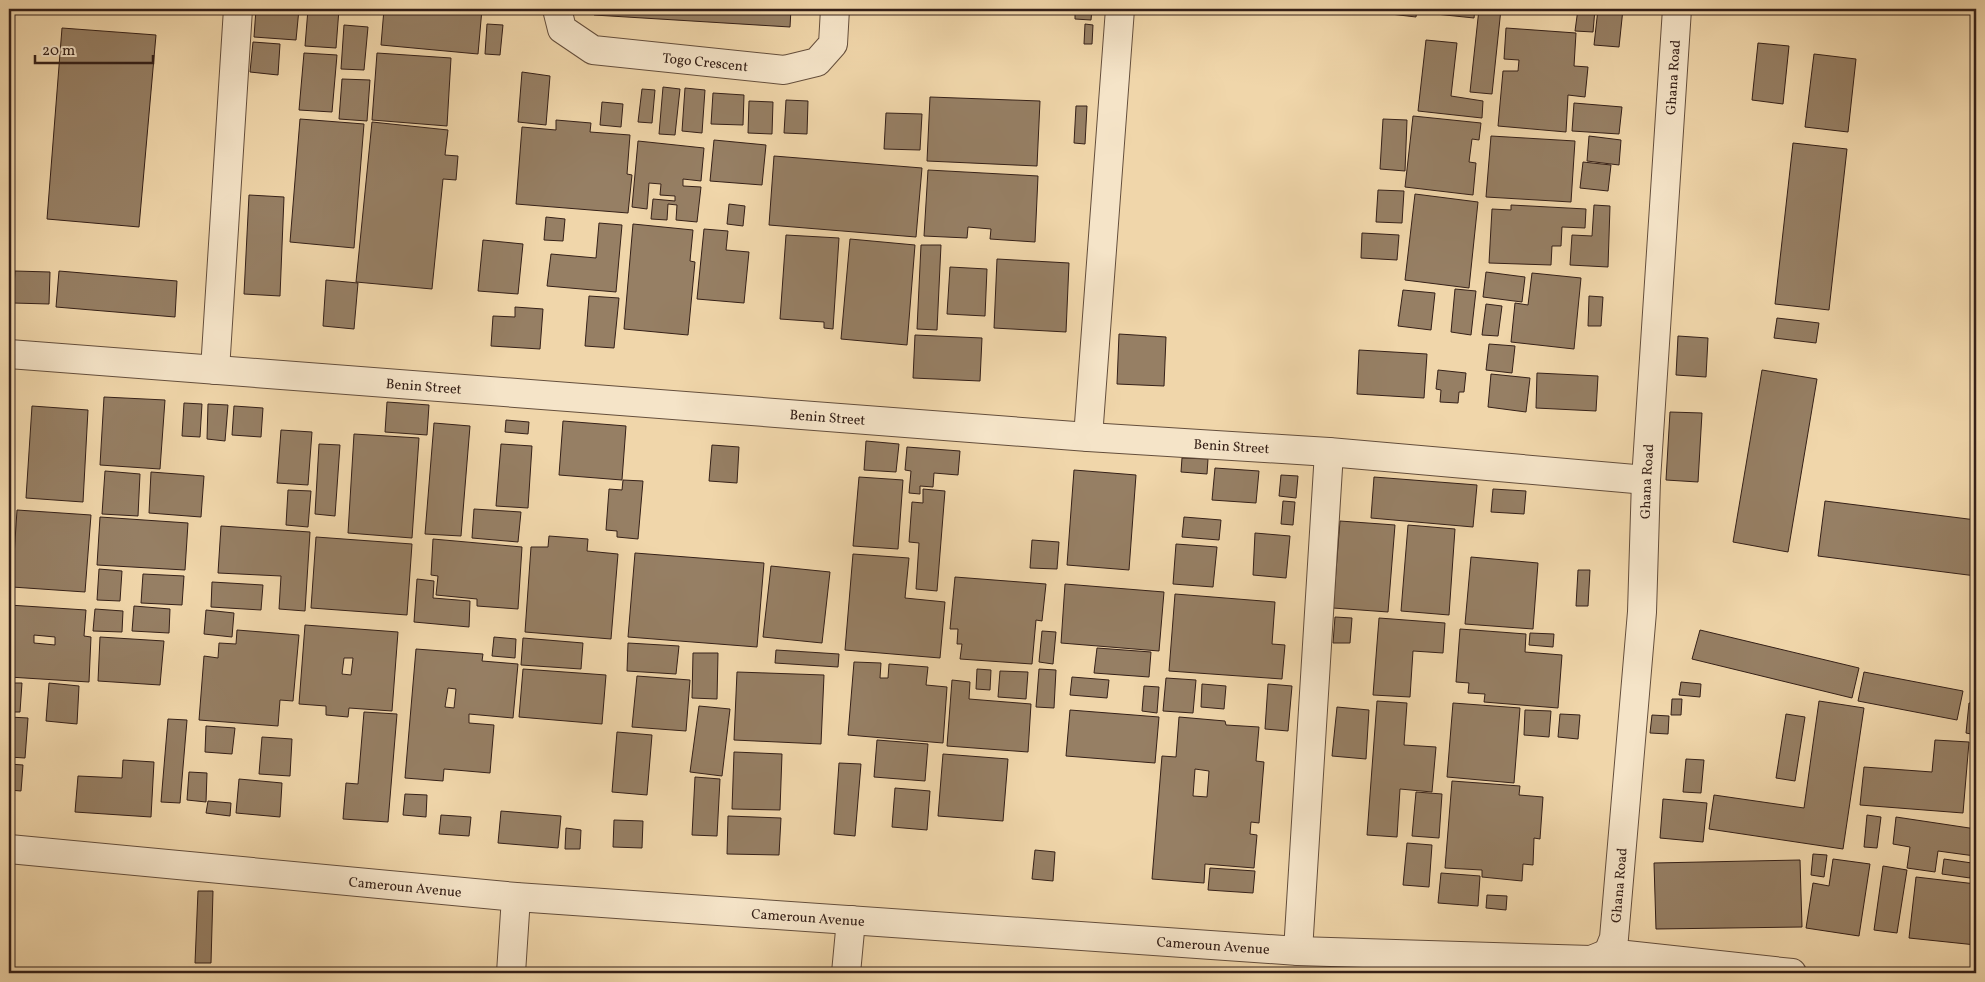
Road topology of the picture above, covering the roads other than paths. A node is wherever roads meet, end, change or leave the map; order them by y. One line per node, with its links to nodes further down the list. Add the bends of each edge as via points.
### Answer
1 (238, 9): 7 (street)
2 (557, 9): 3 (street, Togo Crescent, via 562,29 593,50 784,70 817,62 833,44)
3 (835, 9)
4 (1120, 9): 8 (street)
5 (1677, 9): 10 (street, Ghana Road)
6 (9, 354): 7 (street, Benin Street)
7 (215, 370): 8 (street, Benin Street)
8 (1088, 437): 9 (street, Benin Street)
9 (1329, 452): 10 (street, Benin Street); 14 (street)
10 (1646, 480): 15 (street, Ghana Road, via 1642,612 1614,938)
11 (9, 849): 12 (street, Cameroun Avenue)
12 (516, 897): 13 (street, Cameroun Avenue); 16 (street)
13 (851, 920): 14 (street, Cameroun Avenue); 17 (street)
14 (1298, 952): 15 (street, Cameroun Avenue, via 1591,960)
15 (1608, 954): 18 (street, Cameroun Avenue)
16 (510, 973)
17 (846, 973)
18 (1792, 973)

